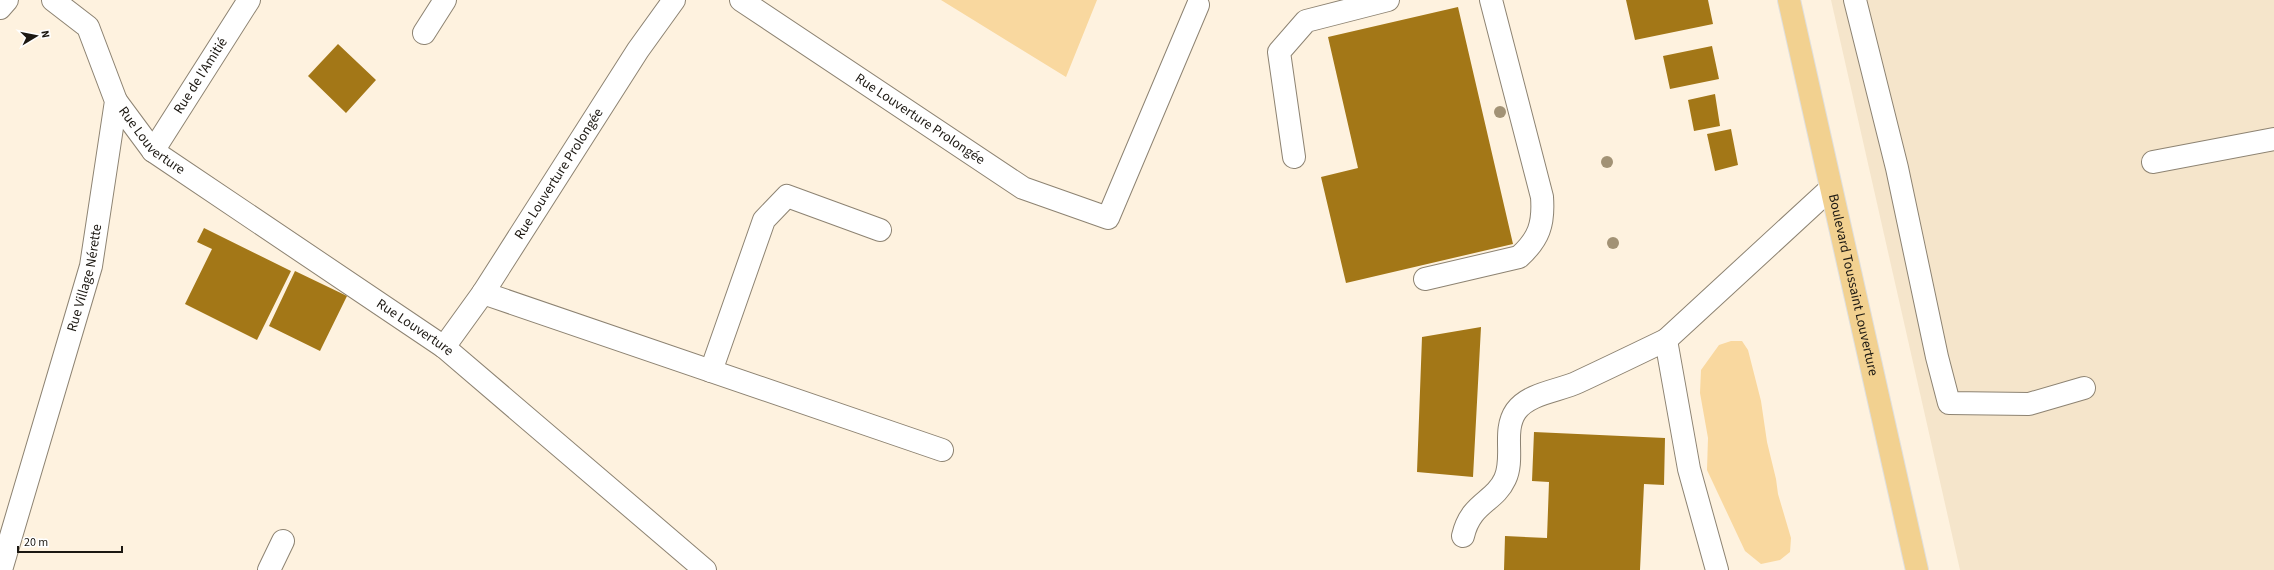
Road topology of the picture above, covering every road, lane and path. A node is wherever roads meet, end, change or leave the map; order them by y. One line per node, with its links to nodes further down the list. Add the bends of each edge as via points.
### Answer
1 (7, 0): 12 (street)
2 (53, 0): 14 (street, Rue Village Nérette, via 88,27)
3 (249, 0): 16 (street, Rue de l'Amitié)
4 (444, 0): 13 (street)
5 (674, 0): 22 (street, Rue Louverture Prolongée, via 638,50)
6 (741, 0): 11 (street, Rue Louverture Prolongée, via 1023,188 1108,218)
7 (1388, 0): 17 (street, via 1306,20 1278,52)
8 (1491, 0): 21 (street, via 1542,197 1544,215 1539,233 1519,257)
9 (1789, 0): 19 (main road, Boulevard Toussaint Louverture)
10 (1855, 0): 26 (street, via 1897,168 1936,357 1949,403 2029,404)
11 (1198, 5)
12 (0, 8)
13 (424, 33)
14 (116, 101): 16 (street, Rue Louverture); 30 (street, Rue Village Nérette, via 91,266)
15 (2274, 139): 18 (street)
16 (153, 151): 24 (street, Rue Louverture)
17 (1294, 157)
18 (2153, 162)
19 (1830, 189): 23 (street); 34 (main road, Boulevard Toussaint Louverture)
20 (880, 230): 25 (street, via 787,196 764,220)
21 (1425, 279)
22 (482, 293): 24 (street, Rue Louverture Prolongée); 25 (street)
23 (1666, 340): 28 (street, via 1576,383 1533,398 1516,410 1510,424 1506,479 1498,490 1473,512 1466,522); 33 (street, via 1689,468)
24 (444, 347): 32 (street, Rue Louverture)
25 (711, 371): 27 (street)
26 (2084, 388)
27 (942, 450)
28 (1463, 536)
29 (283, 541): 31 (street)
30 (1, 570)
31 (269, 570)
32 (705, 570)
33 (1717, 570)
34 (1917, 570)

